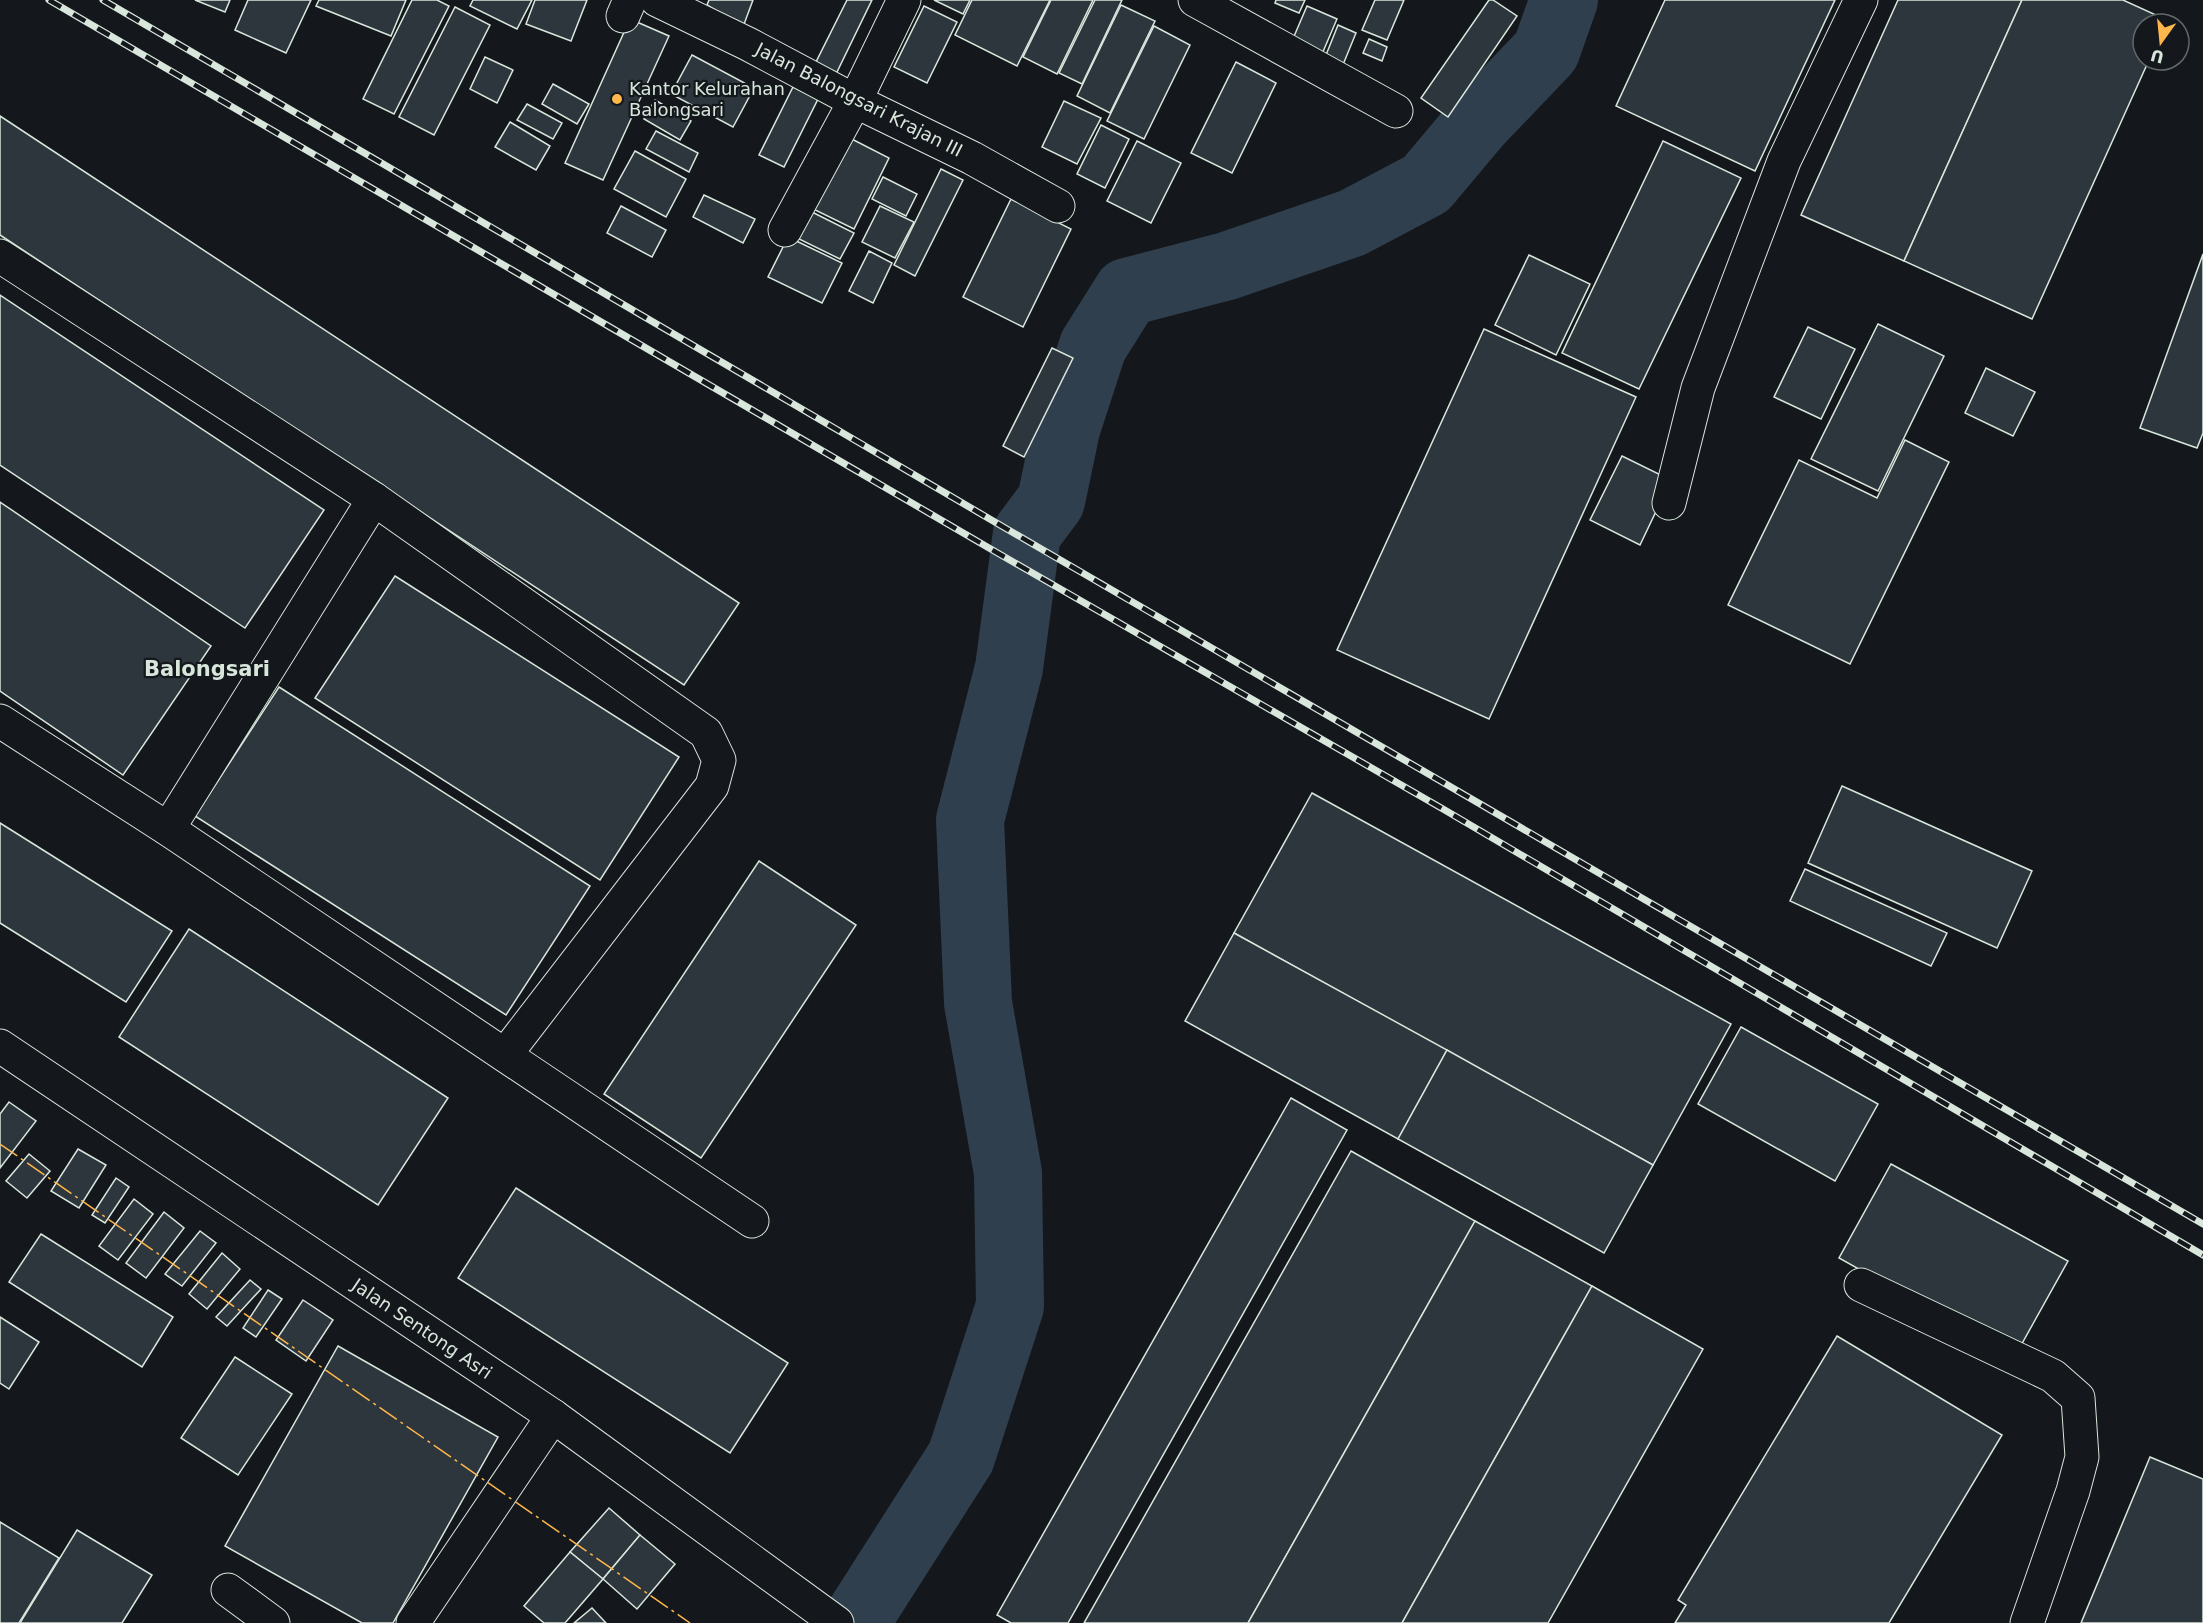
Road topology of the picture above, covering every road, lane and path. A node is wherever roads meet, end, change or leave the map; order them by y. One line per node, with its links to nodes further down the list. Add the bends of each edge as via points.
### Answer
1 (657, 0): 5 (street, Jalan Balongsari Krajan III)
2 (904, 0): 5 (street)
3 (1195, 0): 6 (street)
4 (1862, 0): 11 (street, via 1785,161 1743,269 1698,388)
5 (855, 101): 7 (street, Jalan Balongsari Krajan III, via 972,158); 8 (street)
6 (1396, 111)
7 (1058, 206)
8 (785, 230)
9 (0, 256): 10 (street)
10 (374, 500): 13 (street); 15 (street, via 706,733 720,760 712,786)
11 (1669, 503)
12 (0, 721): 13 (street)
13 (168, 829): 15 (street)
14 (0, 1046): 18 (street, Jalan Sentong Asri)
15 (505, 1055): 16 (street)
16 (752, 1221)
17 (1861, 1285): 23 (street, via 2053,1376 2078,1398 2082,1457)
18 (553, 1416): 21 (street); 22 (street, Jalan Sentong Asri)
19 (228, 1590): 20 (street)
20 (273, 1623)
21 (413, 1623)
22 (837, 1623)
23 (2027, 1623)

